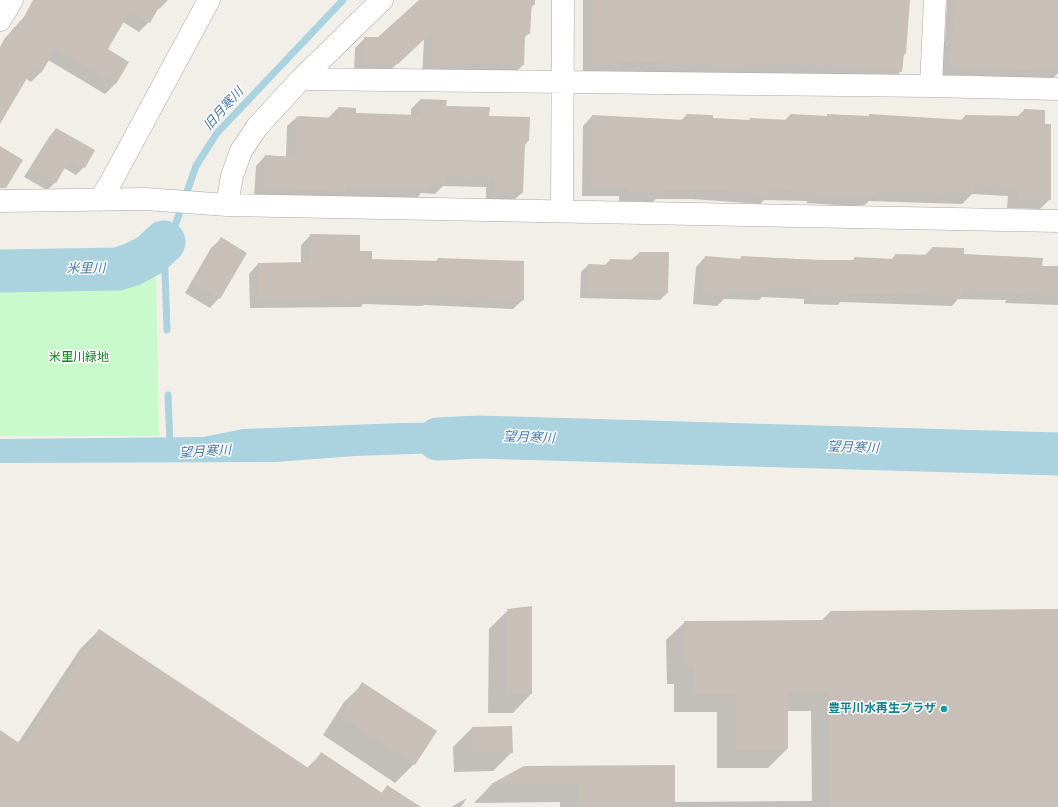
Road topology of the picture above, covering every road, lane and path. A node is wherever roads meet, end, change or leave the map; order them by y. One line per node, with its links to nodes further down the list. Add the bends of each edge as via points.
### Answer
1 (12, 0): 6 (street)
2 (209, 0): 11 (street)
3 (382, 0): 7 (street)
4 (563, 0): 8 (street)
5 (935, 0): 9 (street)
6 (0, 20)
7 (301, 79): 8 (street); 13 (street, via 257,127 241,151)
8 (562, 81): 9 (street); 14 (street)
9 (931, 86): 10 (street)
10 (1058, 89)
11 (100, 200): 12 (street); 13 (street, via 146,199)
12 (0, 201)
13 (219, 204): 14 (street)
14 (562, 210): 15 (street)
15 (1058, 221)

